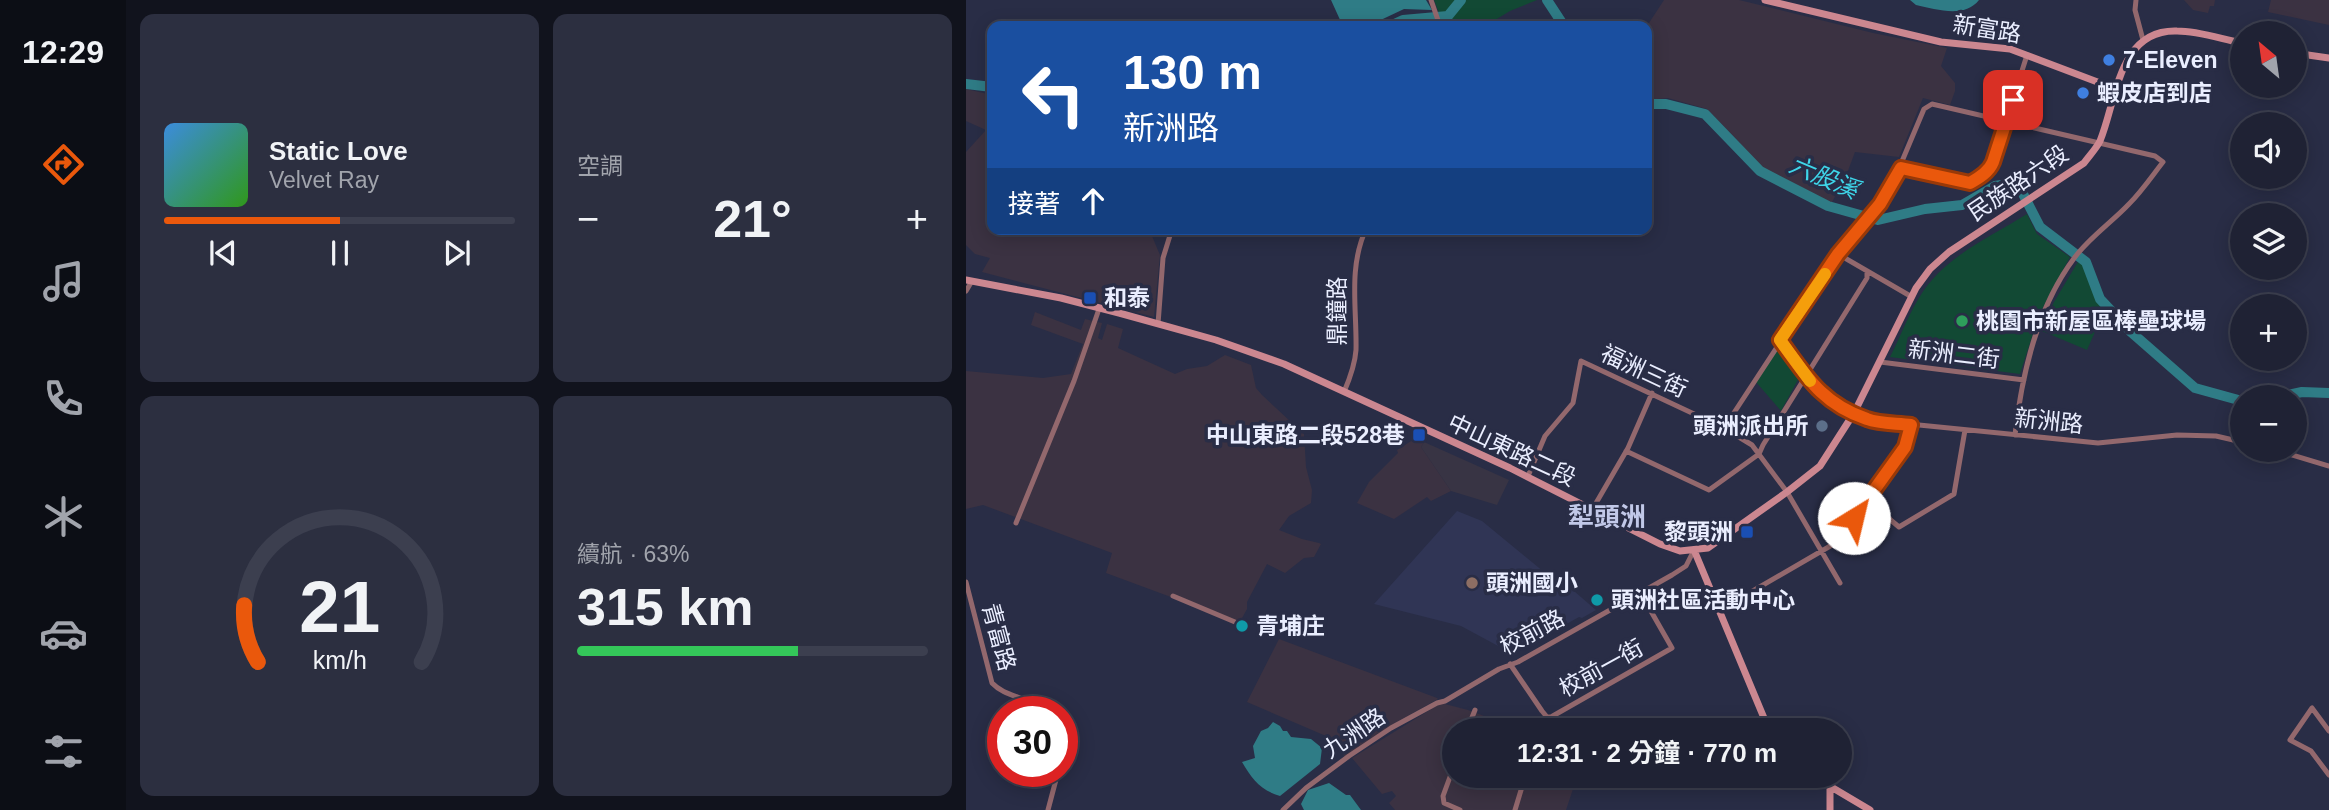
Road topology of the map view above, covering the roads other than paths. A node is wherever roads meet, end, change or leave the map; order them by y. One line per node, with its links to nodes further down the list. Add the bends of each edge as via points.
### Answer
1 (1431, 0): 4 (street)
2 (1765, 0): 7 (main road, 新富路, via 1941,41)
3 (2136, 0): 5 (street)
4 (1438, 21)
5 (2143, 40): 6 (main road, via 2178,31); 10 (main road, 民族路六段, via 2132,50)
6 (2230, 41)
7 (2027, 55): 10 (main road, 新富路); 11 (street)
8 (2307, 55): 9 (main road)
9 (2329, 58)
10 (2116, 89): 12 (main road, 民族路六段)
11 (2007, 123): 12 (street); 13 (street, via 1990,169 1970,183); 13 (street, via 1927,105)
12 (2099, 144): 20 (main road, 民族路六段, via 2084,163 1949,252 1930,269); 26 (street, via 2155,156 2163,162 2131,203 2074,258 2054,289 2039,323)
13 (1901, 168): 16 (street, via 1880,204)
14 (1170, 235): 22 (street, via 1163,258)
15 (1364, 235): 27 (street, 鼎鐘路, via 1355,262 1356,351)
16 (1838, 254): 17 (street); 23 (street)
17 (1867, 271): 20 (street); 25 (street, via 1867,278)
18 (969, 280): 19 (street); 21 (main road, 中山東路二段)
19 (966, 291)
20 (1912, 296): 24 (main road)
21 (1099, 309): 22 (main road, 中山東路二段); 43 (street)
22 (1158, 324): 27 (main road, 中山東路二段, via 1252,352)
23 (1780, 340): 25 (street, 新洲路); 31 (street)
24 (1880, 362): 26 (street, 新洲二街); 29 (main road)
25 (1806, 375): 29 (street, 新洲路, via 1825,396); 36 (street)
26 (2024, 380): 33 (street)
27 (1344, 392): 39 (main road, 中山東路二段)
28 (1651, 393): 31 (street, 福洲三街); 35 (street); 39 (street, 福洲三街, via 1581,360 1573,403 1545,436)
29 (1854, 413): 30 (street, 新洲路, via 1869,420); 40 (main road, via 1824,461)
30 (1911, 425): 32 (street, 新洲路); 41 (street, via 1905,447)
31 (1724, 428): 36 (street, 福洲三街)
32 (1965, 430): 33 (street, 新洲路); 41 (street, via 1954,494 1899,527)
33 (2015, 435): 34 (street, 新洲路, via 2098,443 2177,435)
34 (2230, 440)
35 (1626, 451): 36 (street, via 1709,491); 42 (street)
36 (1759, 454): 40 (street, 福洲三街)
37 (2307, 459): 38 (street)
38 (2329, 466)
39 (1528, 476): 42 (main road, 中山東路二段)
40 (1787, 492): 44 (main road, via 1719,542); 45 (street, 福洲三街)
41 (1867, 500): 45 (street, via 1837,540)
42 (1592, 510): 44 (main road, 中山東路二段, via 1660,544 1679,551)
43 (1016, 523)
44 (1695, 550): 48 (street, 校前路, via 1686,566); 50 (main road)
45 (1821, 551): 47 (street, 福洲三街); 50 (street)
46 (966, 582): 53 (street, 青富路, via 992,683)
47 (1840, 583)
48 (1640, 592): 52 (street, 校前路); 52 (street, 校前一街, via 1672,648 1560,712 1548,717)
49 (1173, 596): 51 (street)
50 (1720, 610): 57 (main road)
51 (1235, 622)
52 (1510, 664): 54 (street, 校前路)
53 (1013, 696)
54 (1452, 696): 66 (street, 九洲路, via 1349,756)
55 (1475, 710): 56 (street)
56 (1472, 718)
57 (1764, 718)
58 (2329, 731): 59 (street, via 2312,708 2290,740 2311,751)
59 (2329, 775)
60 (1054, 787): 65 (street)
61 (1446, 788): 67 (street, via 1444,803)
62 (1521, 788): 68 (street)
63 (1830, 788): 69 (main road)
64 (1832, 788): 70 (main road)
65 (1048, 810)
66 (1283, 810)
67 (1460, 810)
68 (1515, 810)
69 (1830, 810)
70 (1870, 810)

